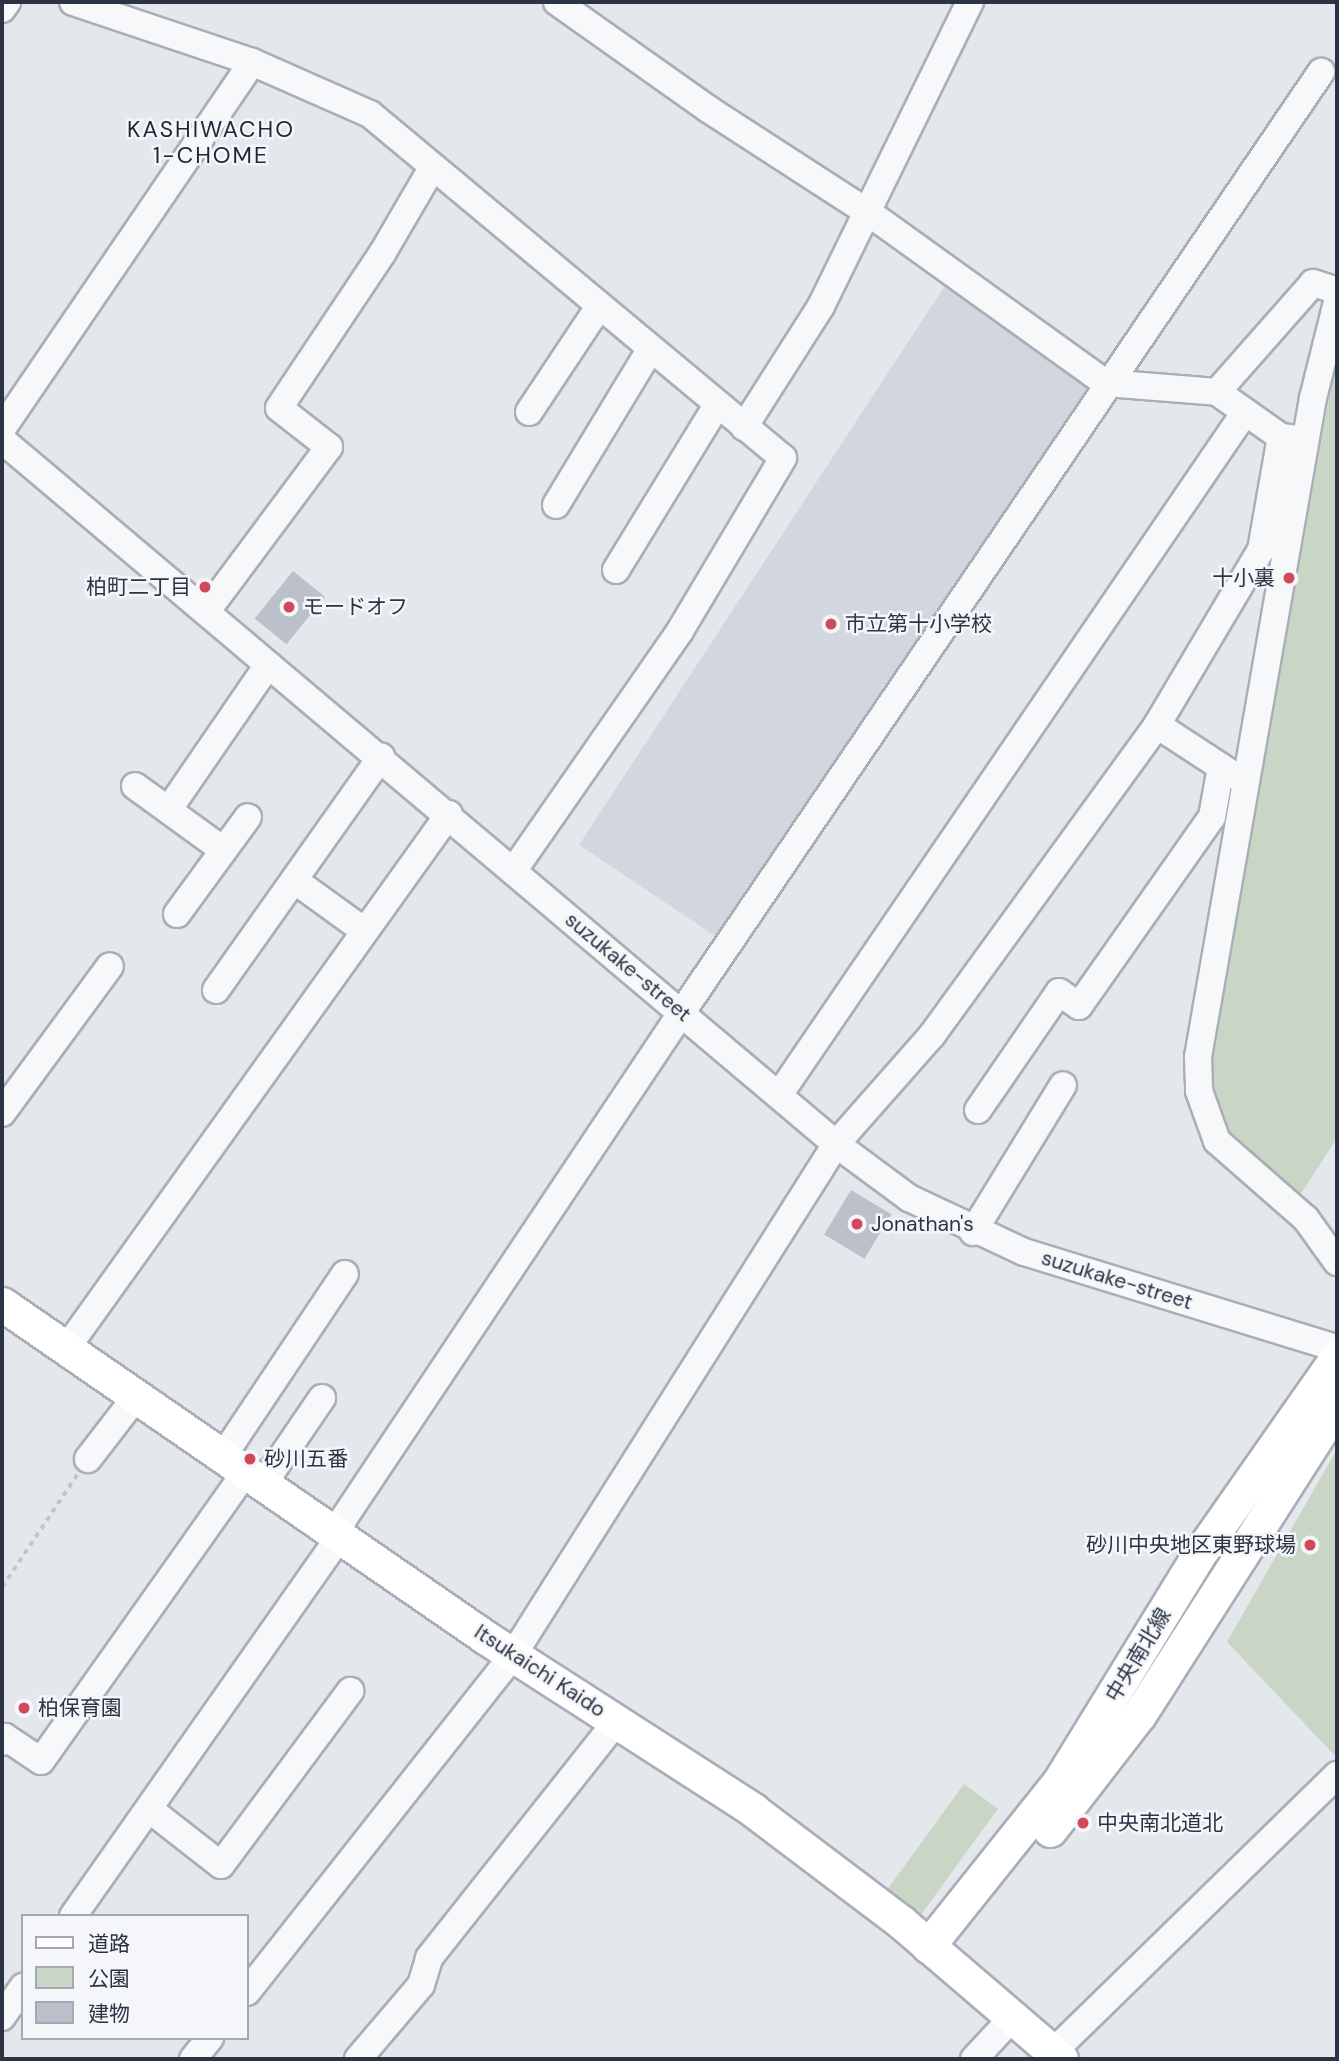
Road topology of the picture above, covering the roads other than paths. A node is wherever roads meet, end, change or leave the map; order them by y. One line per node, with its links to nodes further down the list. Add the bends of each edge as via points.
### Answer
1 (7, 2): 5 (street)
2 (73, 2): 6 (street)
3 (557, 2): 9 (street, via 708,109)
4 (970, 2): 9 (street)
5 (2, 9)
6 (252, 62): 8 (street, via 370,114); 20 (street)
7 (1321, 72): 14 (street)
8 (432, 168): 12 (street); 25 (street, via 383,252 279,408 329,447)
9 (869, 213): 14 (street); 19 (street, via 821,306)
10 (1337, 292): 15 (street, via 1313,283)
11 (1337, 302): 21 (street)
12 (598, 308): 13 (street); 17 (street)
13 (650, 350): 16 (street); 23 (street)
14 (1106, 383): 15 (street); 42 (street)
15 (1217, 391): 18 (street)
16 (717, 405): 19 (street); 24 (street)
17 (528, 412)
18 (1245, 412): 21 (street); 44 (street)
19 (744, 426): 36 (street, via 783,458 680,631)
20 (2, 429)
21 (1293, 439): 27 (street, via 1261,550); 30 (street)
22 (2, 440): 25 (street, suzukake-street)
23 (556, 505)
24 (616, 569)
25 (206, 612): 26 (street, suzukake-street)
26 (268, 665): 28 (street, suzukake-street); 32 (street)
27 (1157, 725): 29 (street); 47 (street, via 932,1035)
28 (381, 757): 33 (street, suzukake-street); 37 (street)
29 (1221, 767): 30 (street); 45 (street, via 1212,817 1079,1006 1059,992)
30 (1243, 781): 49 (street, via 1198,1057 1199,1091 1217,1141 1306,1219)
31 (135, 786): 32 (street)
32 (169, 809): 35 (street)
33 (449, 814): 36 (street, suzukake-street); 39 (street)
34 (248, 817): 35 (street)
35 (223, 850): 38 (street)
36 (514, 870): 42 (street, suzukake-street)
37 (294, 880): 39 (street); 41 (street)
38 (177, 914)
39 (363, 930): 53 (street)
40 (110, 966): 46 (street)
41 (216, 990)
42 (682, 1012): 44 (street, suzukake-street); 60 (street, via 342,1521)
43 (1063, 1085): 48 (street)
44 (779, 1095): 47 (street, suzukake-street)
45 (978, 1110)
46 (2, 1113)
47 (836, 1144): 48 (street, suzukake-street, via 909,1198); 61 (street)
48 (973, 1232): 52 (street, suzukake-street)
49 (1337, 1262)
50 (345, 1274): 59 (street)
51 (2, 1304): 53 (main road, Itsukaichi Kaido)
52 (1337, 1348)
53 (65, 1349): 55 (main road, Itsukaichi Kaido)
54 (1337, 1357): 68 (main road, 中央南北線, via 1202,1550 1059,1782)
55 (135, 1398): 58 (street); 59 (main road, Itsukaichi Kaido)
56 (322, 1398): 59 (street)
57 (1337, 1405): 68 (main road, 中央南北線, via 1116,1747)
58 (88, 1459)
59 (244, 1470): 60 (main road, Itsukaichi Kaido); 64 (street, via 41,1761 5,1737)
60 (341, 1535): 61 (main road, Itsukaichi Kaido); 66 (street)
61 (513, 1655): 63 (main road, Itsukaichi Kaido); 70 (street)
62 (350, 1691): 66 (street, via 221,1865)
63 (617, 1721): 68 (main road, Itsukaichi Kaido, via 753,1810); 76 (street, via 429,1958 421,1985)
64 (2, 1742)
65 (1337, 1775): 74 (street)
66 (149, 1809): 67 (street)
67 (74, 1914)
68 (937, 1953): 71 (main road, Itsukaichi Kaido)
69 (21, 1990): 72 (street)
70 (248, 1991)
71 (1014, 2016): 74 (main road, Itsukaichi Kaido); 77 (street)
72 (2, 2017)
73 (208, 2040): 75 (street)
74 (1057, 2056)
75 (193, 2059)
76 (358, 2059)
77 (974, 2059)

